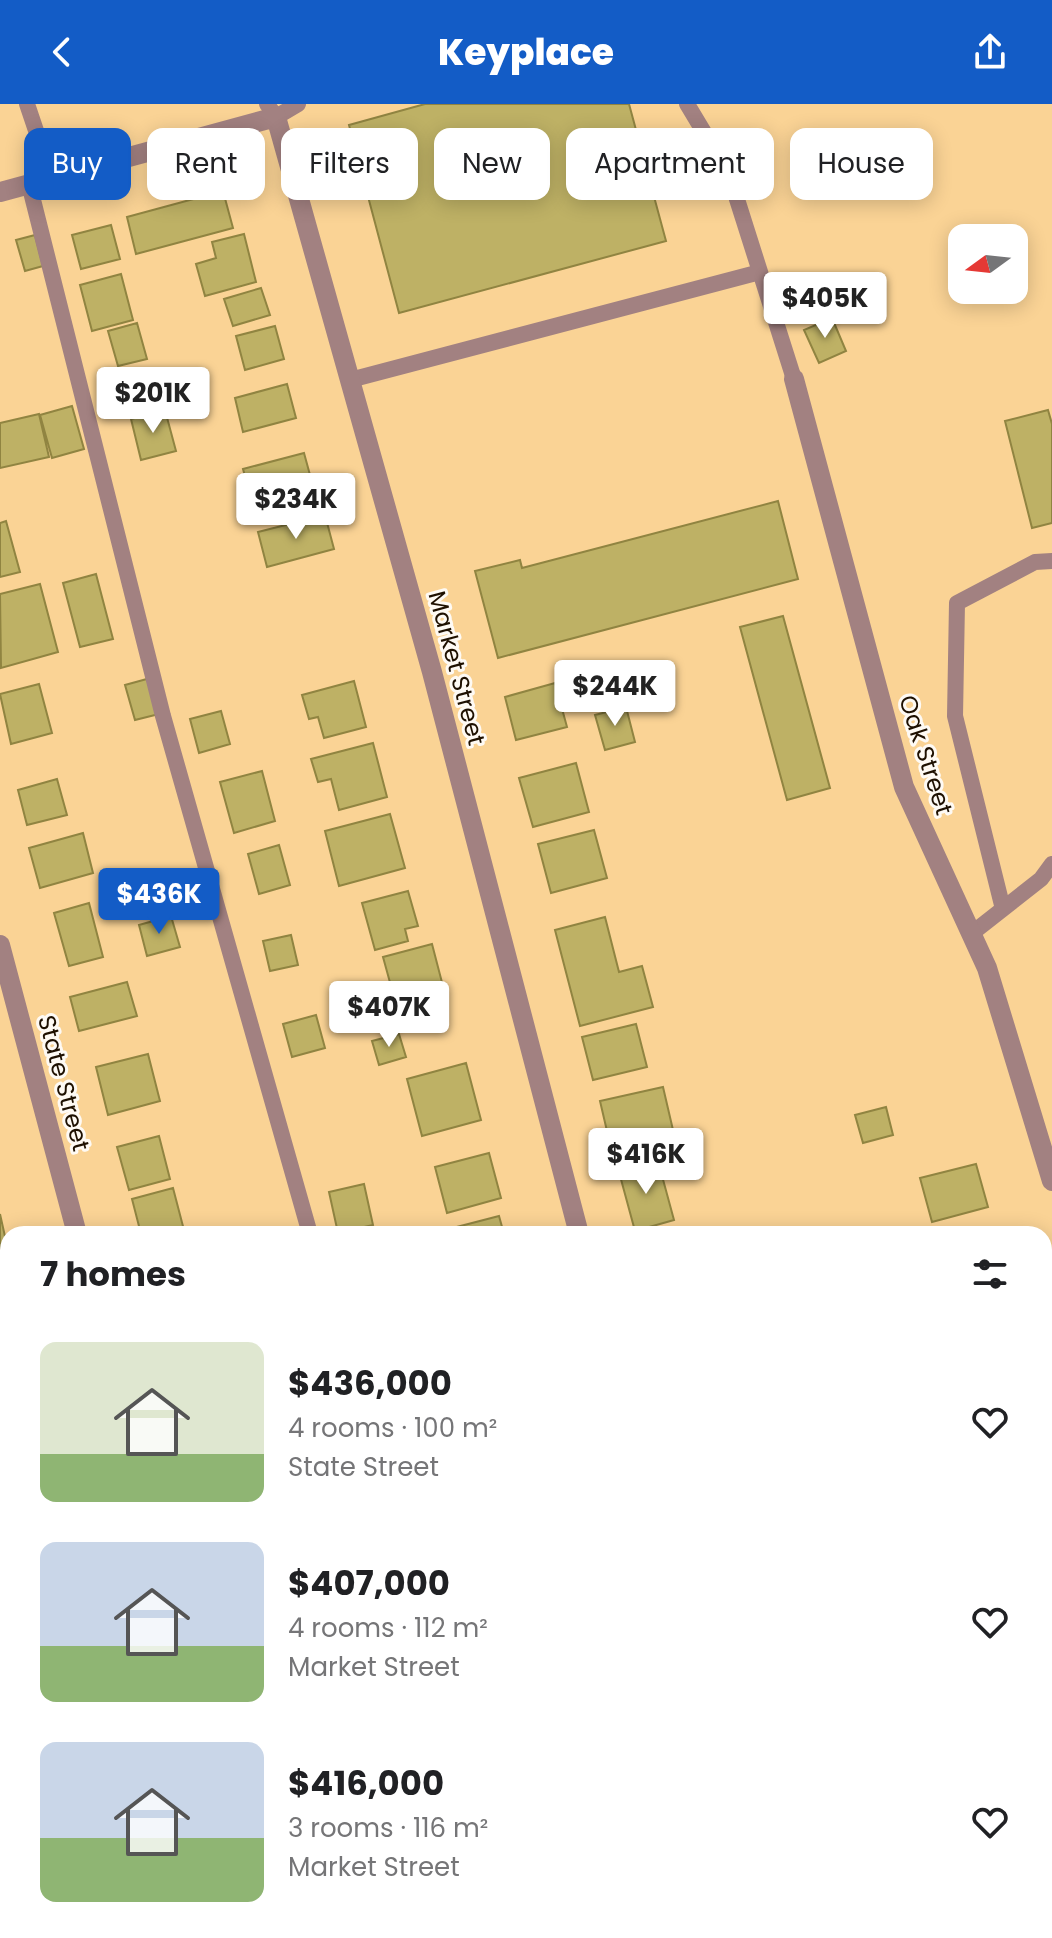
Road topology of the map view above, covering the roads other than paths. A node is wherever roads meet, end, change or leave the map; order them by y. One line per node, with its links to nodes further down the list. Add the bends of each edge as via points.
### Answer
1 (27, 104): 5 (lane)
2 (298, 104): 4 (lane)
3 (687, 104): 10 (lane, via 729,174)
4 (272, 110): 6 (street); 12 (street, Market Street)
5 (35, 128)
6 (131, 154)
7 (24, 185): 8 (street)
8 (0, 192)
9 (33, 200): 20 (lane, via 163,716)
10 (760, 272): 11 (lane); 12 (lane)
11 (794, 379): 16 (street, Oak Street, via 904,787)
12 (350, 380): 21 (street, Market Street)
13 (1052, 561): 15 (lane, via 1035,562 957,603 955,716)
14 (1052, 864): 15 (lane)
15 (1003, 909): 16 (lane)
16 (971, 934): 18 (street, Oak Street, via 987,968)
17 (0, 945): 19 (street, State Street)
18 (1052, 1181)
19 (75, 1226)
20 (308, 1226)
21 (577, 1226)

